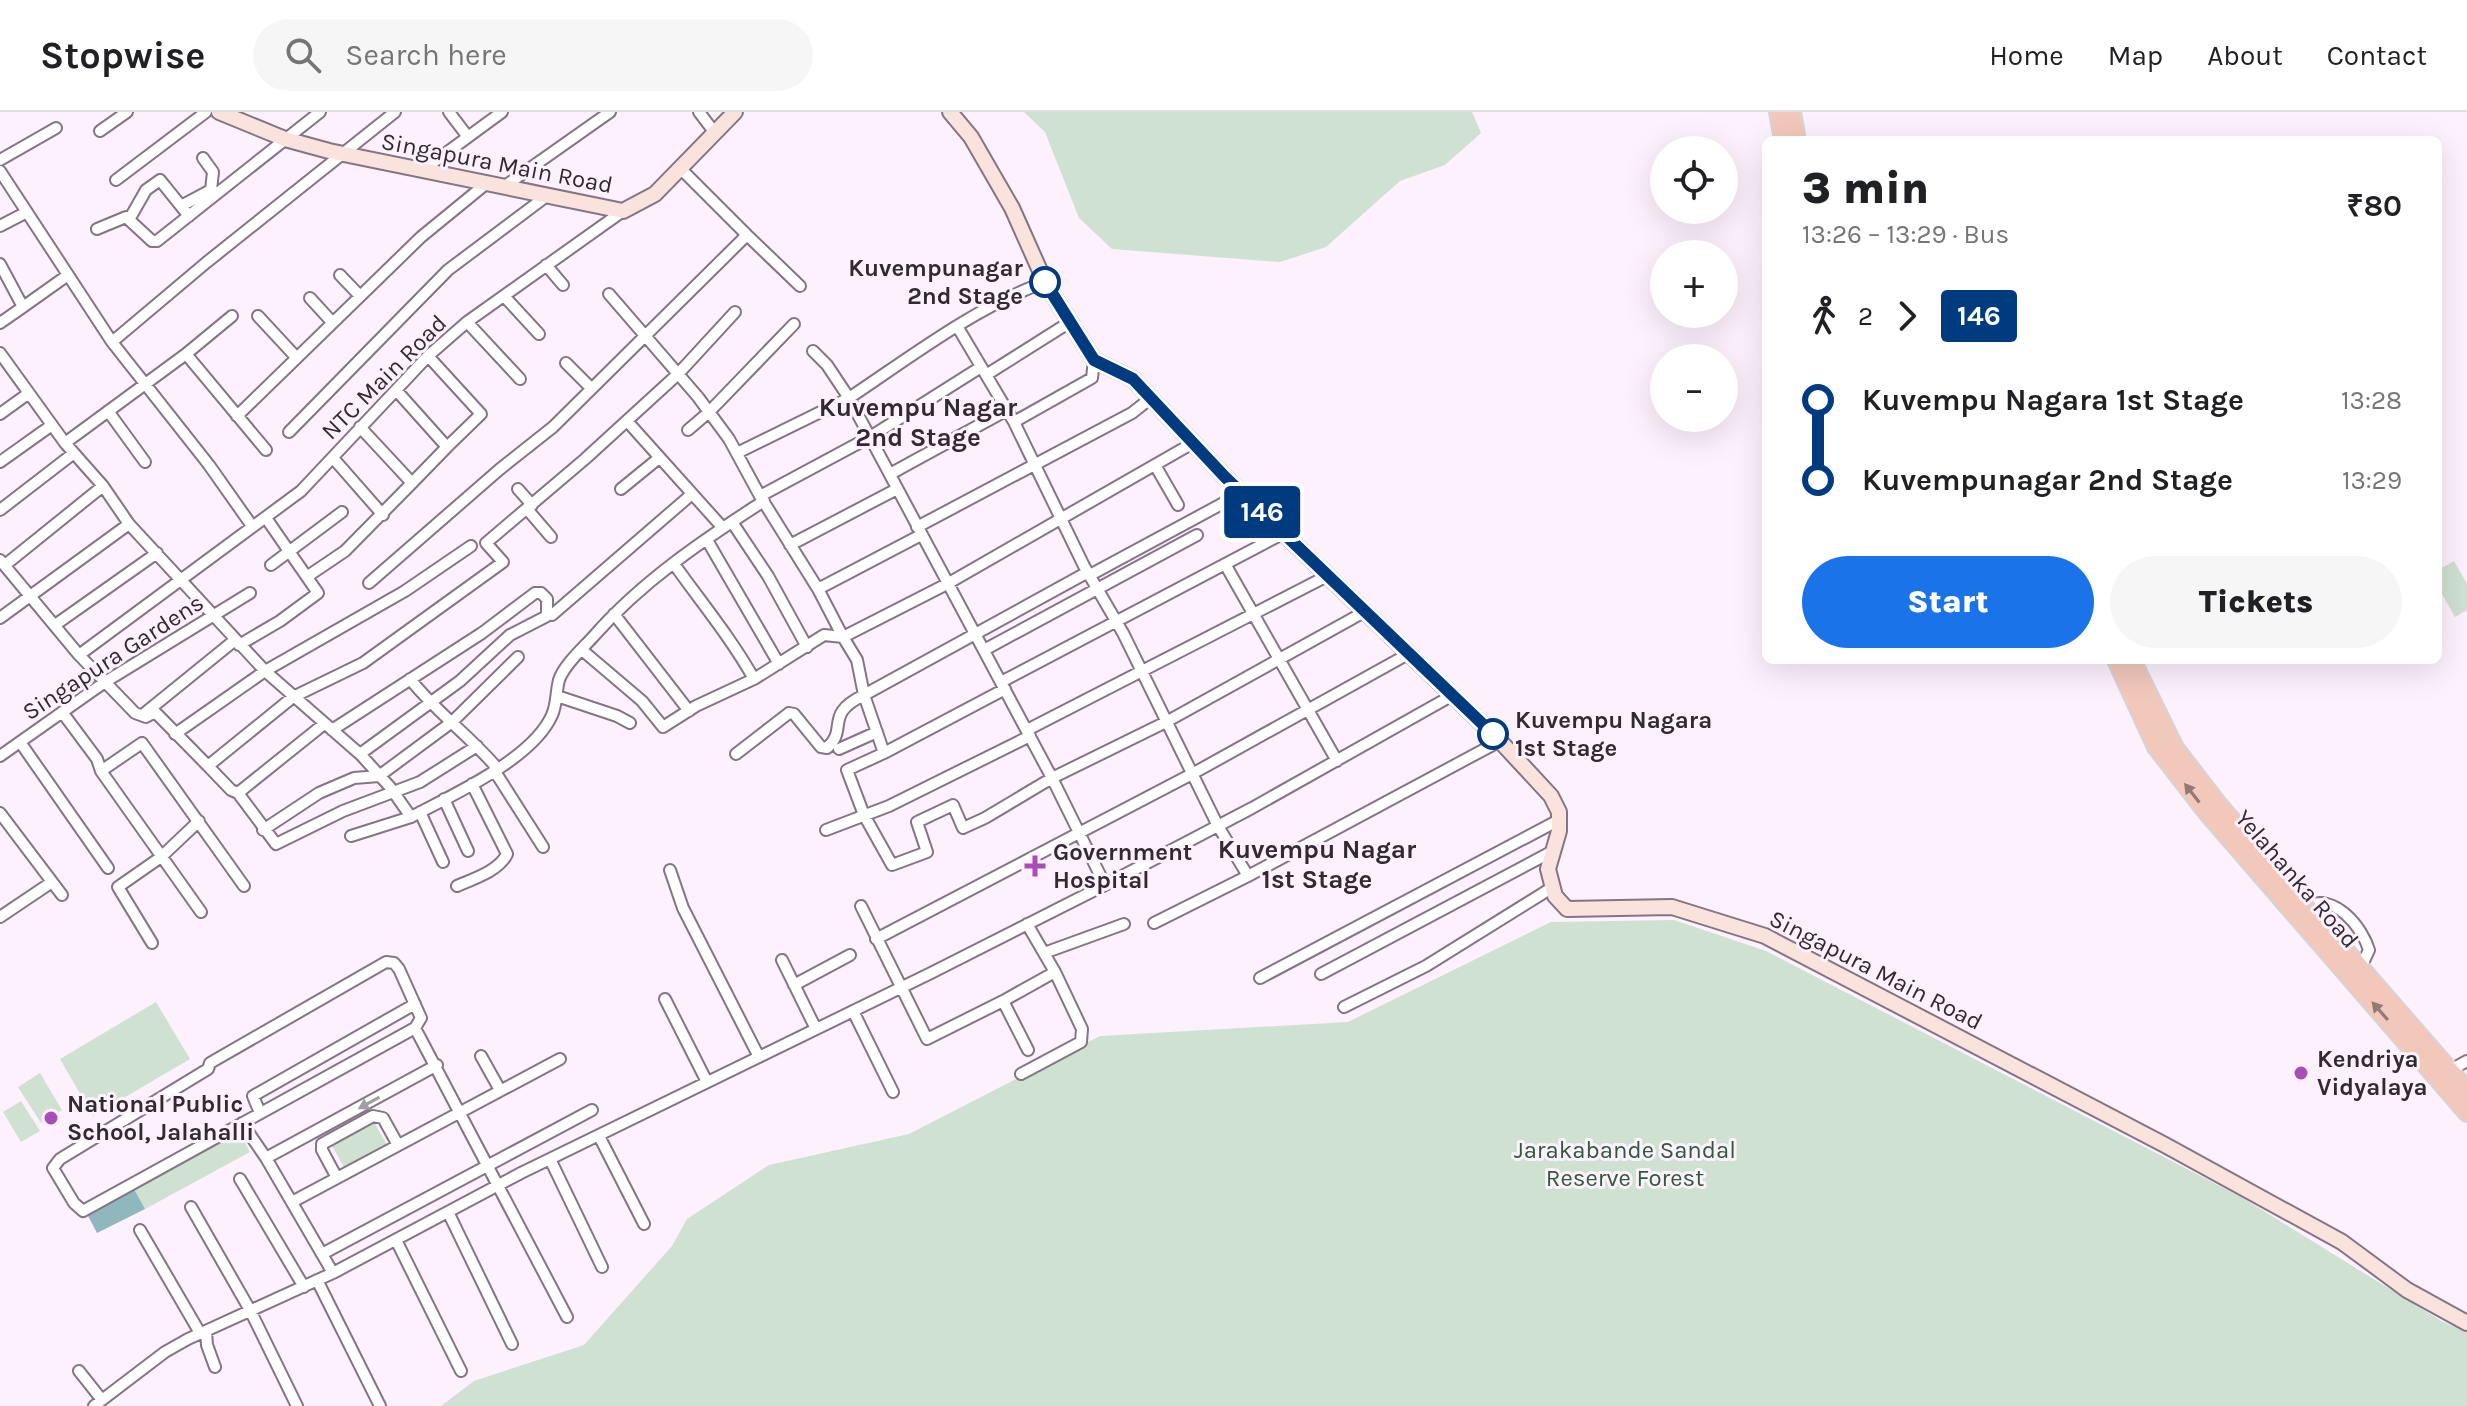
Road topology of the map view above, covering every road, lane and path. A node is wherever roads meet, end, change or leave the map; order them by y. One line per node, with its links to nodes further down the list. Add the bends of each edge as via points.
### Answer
1 (127, 112): 15 (street)
2 (206, 112): 27 (street)
3 (219, 112): 20 (street, Singapura Main Road)
4 (320, 112): 20 (street)
5 (395, 112): 21 (street)
6 (449, 112): 19 (street)
7 (502, 112): 19 (street)
8 (610, 112): 29 (street)
9 (699, 112): 16 (street)
10 (735, 112): 16 (street, Singapura Main Road)
11 (950, 112): 43 (street, via 971,137 1012,208)
12 (1778, 112): 17 (main road)
13 (1792, 112): 18 (main road)
14 (56, 128): 23 (street)
15 (100, 131)
16 (715, 133): 24 (street, Singapura Main Road)
17 (1782, 136)
18 (1796, 136)
19 (468, 137): 25 (street)
20 (285, 139): 21 (street, Singapura Main Road); 34 (street)
21 (340, 154): 25 (street, Singapura Main Road); 62 (street)
22 (203, 158): 31 (street, via 213,172 211,190)
23 (0, 160)
24 (680, 168): 32 (street, Singapura Main Road, via 655,194); 38 (street)
25 (423, 170): 28 (street, Singapura Main Road)
26 (0, 171): 33 (street)
27 (116, 180)
28 (487, 183): 29 (street, Singapura Main Road); 47 (street)
29 (505, 186): 30 (street, Singapura Main Road)
30 (548, 195): 32 (street, Singapura Main Road); 89 (street, via 448,270)
31 (181, 206): 34 (street); 35 (street, via 160,180 146,190)
32 (623, 211): 40 (street, NTC Main Road)
33 (27, 212): 36 (street); 41 (street)
34 (189, 216): 35 (street, via 154,242)
35 (130, 218): 37 (street)
36 (0, 226)
37 (97, 229)
38 (747, 235): 45 (street); 61 (street)
39 (0, 264): 50 (street)
40 (546, 265): 44 (street); 48 (street, NTC Main Road)
41 (68, 275): 50 (street); 62 (street)
42 (340, 275): 47 (street)
43 (1045, 282): 56 (street); 59 (street)
44 (563, 285)
45 (800, 286)
46 (609, 294): 61 (street)
47 (360, 296): 54 (street)
48 (504, 296): 55 (street, NTC Main Road); 60 (street)
49 (310, 298): 54 (street)
50 (23, 307): 57 (street)
51 (735, 312): 71 (street)
52 (232, 316): 64 (street)
53 (258, 316): 66 (street)
54 (332, 322): 66 (street)
55 (467, 322): 65 (street, NTC Main Road); 72 (street)
56 (1070, 322): 68 (street); 70 (street)
57 (0, 323)
58 (794, 324): 81 (street)
59 (957, 326): 70 (street); 77 (street)
60 (539, 334)
61 (646, 337): 71 (street); 74 (street)
62 (112, 342): 73 (street)
63 (813, 351): 77 (street)
64 (186, 354): 73 (street); 83 (street)
65 (428, 356): 75 (street, NTC Main Road); 93 (street, via 481,414)
66 (296, 357): 83 (street)
67 (2, 360): 76 (street)
68 (1094, 360): 78 (street, via 1133,379); 85 (street, via 1092,378)
69 (566, 363): 74 (street)
70 (983, 371): 79 (street); 90 (street)
71 (678, 374): 81 (street); 84 (street)
72 (520, 379)
73 (145, 382): 80 (street); 121 (street)
74 (591, 388): 139 (street, via 553,427)
75 (396, 390): 87 (street, NTC Main Road); 93 (street)
76 (29, 393): 82 (street); 86 (street)
77 (849, 398): 90 (street); 96 (street)
78 (1151, 398): 92 (street); 101 (street)
79 (1007, 410): 85 (street); 103 (street)
80 (108, 411): 91 (street); 100 (street)
81 (709, 412): 88 (street); 96 (street)
82 (0, 414)
83 (237, 416): 94 (street)
84 (627, 421): 98 (street); 113 (street)
85 (1014, 422): 101 (street)
86 (52, 425): 91 (street); 99 (street)
87 (360, 427): 97 (street, NTC Main Road); 104 (street)
88 (688, 430)
89 (289, 432)
90 (870, 437): 103 (street); 111 (street)
91 (65, 443): 95 (street)
92 (1193, 443): 102 (street); 109 (street)
93 (447, 447): 104 (street)
94 (266, 450)
95 (74, 453): 105 (street); 114 (street)
96 (737, 453): 111 (street)
97 (333, 458): 116 (street); 117 (street, NTC Main Road)
98 (659, 458): 107 (street); 110 (street)
99 (0, 462)
100 (145, 462)
101 (1036, 465): 118 (street); 122 (street)
102 (1155, 465): 112 (street); 118 (street)
103 (890, 474): 108 (street)
104 (412, 483): 116 (street)
105 (103, 486): 119 (street); 131 (street)
106 (518, 489): 113 (street)
107 (621, 489)
108 (897, 489): 122 (street); 127 (street)
109 (1242, 493): 123 (street); 135 (street)
110 (692, 494): 120 (street); 148 (street)
111 (762, 498): 120 (street); 127 (street)
112 (1178, 505)
113 (529, 507): 125 (street); 175 (street, via 486,543 503,562 363,663)
114 (0, 510)
115 (342, 512): 129 (street)
116 (383, 515): 137 (street)
117 (266, 518): 121 (street, NTC Main Road); 129 (street)
118 (1062, 519): 135 (street); 140 (street)
119 (129, 524): 130 (street); 144 (street)
120 (727, 525): 126 (street); 156 (street, via 768,576)
121 (252, 526): 138 (street, NTC Main Road)
122 (919, 531): 140 (street); 141 (street)
123 (1284, 533): 133 (street); 136 (street)
124 (1197, 535): 142 (street)
125 (551, 537)
126 (707, 540): 132 (street); 163 (street)
127 (790, 545): 141 (street)
128 (471, 546): 166 (street, via 379,607)
129 (289, 552): 134 (street); 137 (street)
130 (157, 553): 138 (street); 152 (street)
131 (2, 562): 144 (street)
132 (674, 564): 147 (street); 169 (street)
133 (1225, 564): 146 (street); 151 (street)
134 (271, 565)
135 (1089, 574): 142 (street); 153 (street)
136 (1329, 575): 145 (street); 146 (street)
137 (308, 576): 155 (street, via 318,593)
138 (181, 581): 149 (street); 160 (street, NTC Main Road)
139 (369, 583)
140 (947, 584): 153 (street); 154 (street)
141 (818, 589): 154 (street)
142 (1098, 590): 151 (street); 158 (street)
143 (250, 593): 149 (street, Singapura Gardens)
144 (32, 597): 150 (street); 152 (street)
145 (1366, 611): 159 (street); 162 (street)
146 (1254, 613): 162 (street); 167 (street)
147 (614, 614): 157 (street); 178 (street)
148 (552, 615)
149 (212, 616): 155 (street); 170 (street, Singapura Gardens)
150 (0, 618)
151 (1116, 621): 167 (street); 171 (street)
152 (55, 625): 160 (street)
153 (974, 633): 158 (street); 172 (street)
154 (843, 637): 156 (street, via 824,635); 172 (street, via 857,660)
155 (237, 643): 166 (street); 180 (street)
156 (807, 647): 163 (street)
157 (582, 650): 174 (street, via 560,677); 178 (street, via 642,701 663,727)
158 (984, 650): 171 (street)
159 (1410, 653): 173 (street); 177 (street)
160 (79, 655): 170 (street)
161 (518, 657): 181 (street)
162 (1280, 659): 177 (street); 182 (street)
163 (779, 664): 169 (street)
164 (2118, 664): 261 (main road, Yelahanka Road, one-way to 164, via 2208,814 2156,747)
165 (2134, 664): 261 (main road, Yelahanka Road, via 2175,748)
166 (265, 671): 175 (street); 187 (street)
167 (1142, 672): 182 (street); 186 (street)
168 (410, 679): 176 (street); 176 (street, via 535,593 547,599 547,616 510,635); 184 (street)
169 (754, 679): 178 (street)
170 (105, 682): 179 (street, Singapura Gardens); 180 (street)
171 (1003, 685): 186 (street); 192 (street)
172 (864, 695): 185 (street); 194 (street, via 846,704 827,748 792,713)
173 (1453, 695): 188 (street); 196 (street)
174 (557, 696): 183 (street); 198 (street, via 552,716 534,741)
175 (293, 697): 184 (street); 197 (street)
176 (429, 703): 181 (street); 193 (street)
177 (1307, 710): 196 (street); 200 (street)
178 (689, 711)
179 (62, 712): 189 (street, Singapura Gardens); 199 (street)
180 (140, 716): 187 (street, via 155,712)
181 (452, 722): 190 (street); 201 (street)
182 (1166, 722): 200 (street); 202 (street)
183 (630, 723)
184 (328, 727): 193 (street); 204 (street)
185 (877, 732): 191 (street); 192 (street)
186 (1029, 733): 202 (street); 209 (street)
187 (175, 734): 197 (street)
188 (1500, 741): 210 (street, via 1551,796); 224 (street)
189 (20, 742): 195 (street, Singapura Gardens); 222 (street)
190 (477, 746): 198 (street); 205 (street)
191 (839, 749)
192 (884, 753): 209 (street, via 847,770)
193 (360, 754): 201 (street)
194 (736, 754)
195 (0, 756)
196 (1337, 761): 212 (street)
197 (208, 766): 204 (street)
198 (496, 769): 203 (street); 217 (street)
199 (101, 771): 211 (street, via 142,743); 220 (street)
200 (1192, 774): 212 (street); 215 (street)
201 (379, 776): 205 (street); 213 (street, via 354,778 319,793)
202 (1052, 778): 209 (street, via 963,828 953,805 917,822 927,852 892,865); 215 (street)
203 (472, 784): 206 (street); 228 (street, via 507,854)
204 (238, 793): 213 (street)
205 (395, 793): 208 (street); 213 (street, via 276,844)
206 (444, 799): 208 (street); 218 (street)
207 (0, 813): 225 (street)
208 (416, 815): 216 (street); 221 (street)
209 (864, 815): 214 (street)
210 (1559, 820): 219 (street); 244 (street)
211 (199, 821): 220 (street); 227 (street)
212 (1218, 826): 224 (street); 226 (street)
213 (263, 830)
214 (826, 830)
215 (1081, 832): 226 (street); 237 (street)
216 (351, 836)
217 (543, 847)
218 (468, 851)
219 (1553, 851): 229 (street, via 1548,869); 243 (street)
220 (161, 857): 232 (street); 238 (street, via 118,887)
221 (443, 862)
222 (108, 868)
223 (670, 870): 256 (street, via 683,908)
224 (1248, 876): 234 (street)
225 (52, 882): 230 (street); 233 (street)
226 (1105, 885): 235 (street)
227 (244, 886)
228 (457, 886)
229 (1553, 887): 250 (street, via 1426,966); 292 (street, Singapura Main Road, via 1567,909 1672,907 1765,936 2342,1242 2407,1290)
230 (62, 895)
231 (861, 906): 237 (street)
232 (201, 912)
233 (0, 917)
234 (1154, 923)
235 (1027, 924): 239 (street); 246 (street)
236 (1124, 924): 239 (street)
237 (876, 939): 246 (street)
238 (152, 943)
239 (1044, 953): 242 (street)
240 (850, 955): 245 (street)
241 (782, 960): 245 (street)
242 (1055, 972): 248 (street); 260 (street, via 1082,1029 1081,1042)
243 (1321, 974)
244 (1260, 978)
245 (794, 985): 253 (street)
246 (901, 987): 248 (street, via 927,1039); 251 (street)
247 (665, 999): 262 (street)
248 (1003, 1001): 254 (street)
249 (415, 1004): 252 (street, via 421,1018); 268 (street, via 253,1096); 270 (street, via 399,969 386,962 210,1063 53,1168 83,1211)
250 (1344, 1007)
251 (853, 1011): 253 (street); 265 (street)
252 (415, 1028): 259 (street); 268 (street)
253 (816, 1029): 256 (street)
254 (1028, 1050)
255 (481, 1056): 263 (street)
256 (759, 1057): 262 (street)
257 (560, 1059): 263 (street)
258 (2467, 1061): 261 (street)
259 (437, 1065): 267 (street); 273 (street, one-way to 273)
260 (1021, 1074)
261 (2445, 1074): 264 (main road, Yelahanka Road); 269 (main road, Yelahanka Road)
262 (707, 1082): 271 (street)
263 (500, 1090): 267 (street)
264 (2467, 1090)
265 (893, 1092)
266 (592, 1110): 275 (street)
267 (461, 1112): 272 (street); 275 (street)
268 (260, 1113): 270 (street)
269 (2467, 1113)
270 (242, 1123): 273 (street)
271 (599, 1136): 274 (street); 282 (street)
272 (398, 1145): 276 (street); 276 (street, via 383,1118 373,1116 322,1144)
273 (266, 1158): 279 (street)
274 (550, 1159): 278 (street); 286 (street)
275 (488, 1165): 278 (street); 285 (street)
276 (337, 1178): 279 (street)
277 (240, 1179): 289 (street)
278 (498, 1185): 281 (street); 291 (street)
279 (292, 1202): 285 (street)
280 (191, 1207): 290 (street)
281 (448, 1212): 284 (street); 294 (street)
282 (644, 1224)
283 (140, 1230): 293 (street)
284 (396, 1240): 287 (street); 297 (street)
285 (322, 1254): 287 (street)
286 (602, 1267)
287 (333, 1273): 288 (street)
288 (317, 1280): 289 (street); 300 (street)
289 (304, 1287): 290 (street)
290 (250, 1310): 293 (street); 299 (street)
291 (567, 1317)
292 (2467, 1323)
293 (203, 1332): 295 (street); 298 (street, via 165,1352)
294 (512, 1344)
295 (215, 1367)
296 (79, 1371): 298 (street)
297 (461, 1371)
298 (98, 1403)
299 (297, 1406)
300 (380, 1406)

